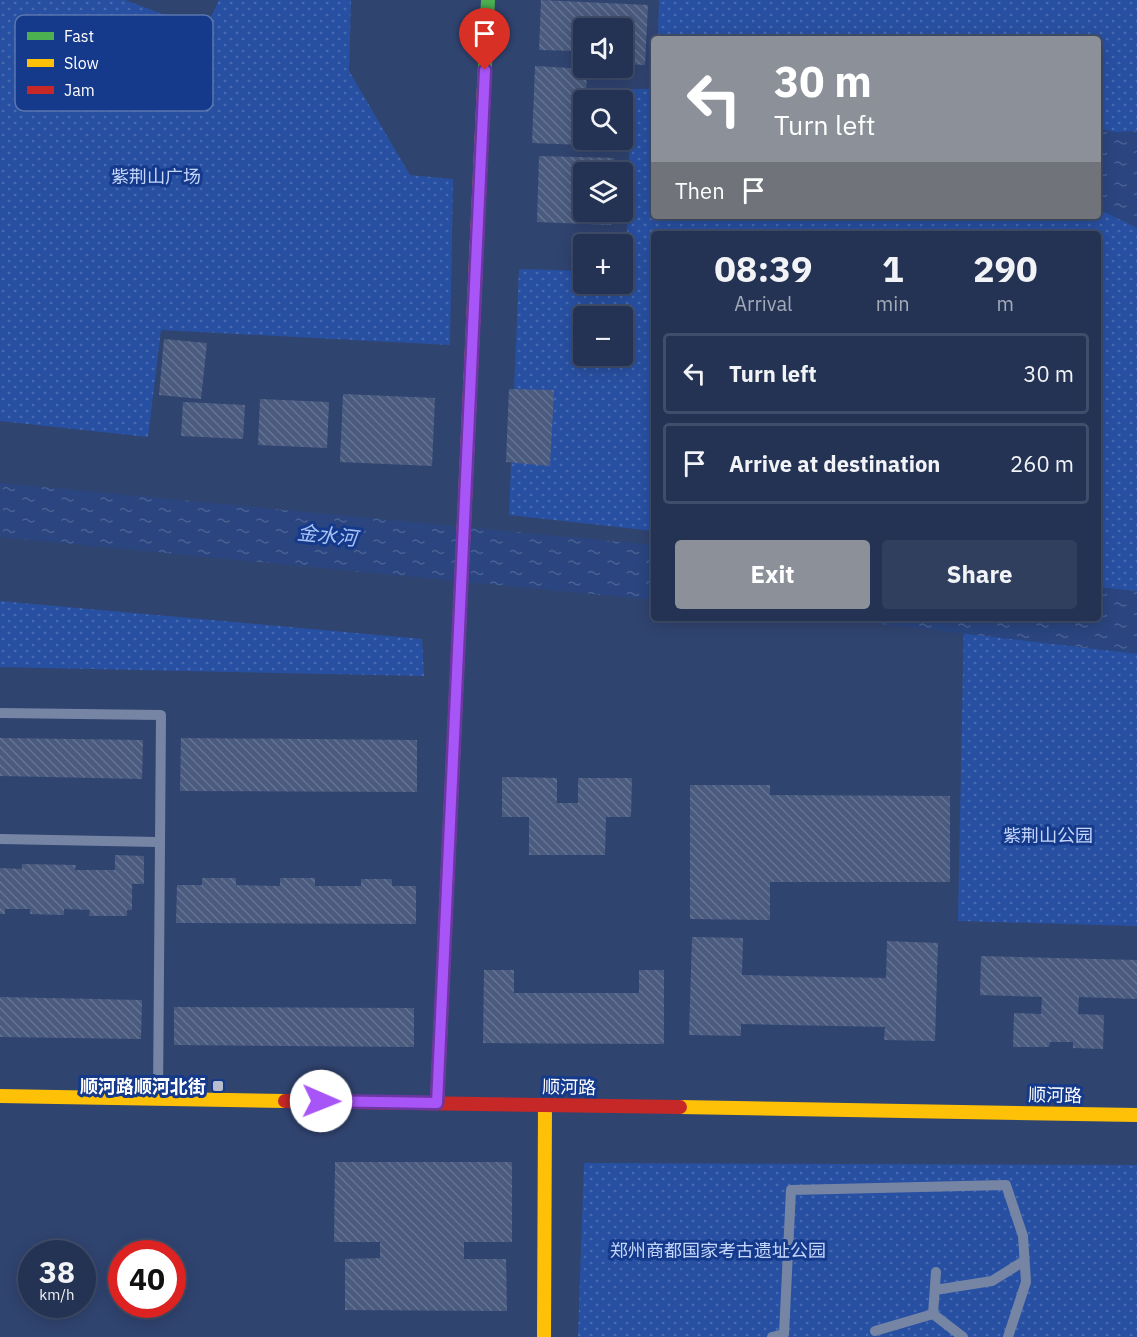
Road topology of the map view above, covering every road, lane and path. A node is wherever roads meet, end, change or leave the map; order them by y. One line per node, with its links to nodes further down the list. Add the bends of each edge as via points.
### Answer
1 (488, 0): 7 (street)
2 (0, 713): 4 (lane, via 161,715)
3 (0, 839): 4 (lane)
4 (158, 842): 6 (lane)
5 (0, 1096): 6 (street, 顺河路)
6 (158, 1099): 7 (street, 顺河路)
7 (437, 1103): 8 (street, 顺河路)
8 (545, 1105): 9 (street, 顺河路); 15 (street)
9 (1137, 1115)
10 (1024, 1261): 12 (lane, via 992,1281); 16 (lane, via 1023,1236 1006,1185 791,1190 784,1334); 18 (lane, via 1026,1282)
11 (936, 1272): 12 (lane)
12 (935, 1290): 13 (lane)
13 (933, 1314): 14 (lane); 17 (lane)
14 (875, 1331)
15 (544, 1337)
16 (771, 1337)
17 (963, 1337)
18 (1008, 1337)

